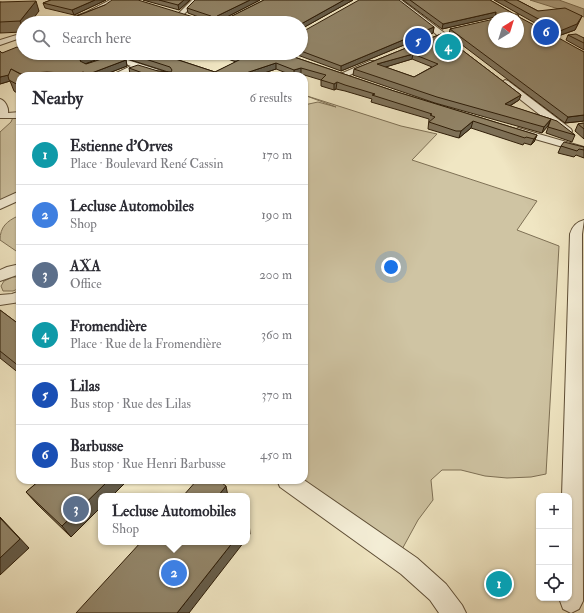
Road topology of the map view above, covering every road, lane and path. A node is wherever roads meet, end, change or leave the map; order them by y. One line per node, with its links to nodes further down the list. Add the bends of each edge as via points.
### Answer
1 (115, 0): 6 (street)
2 (196, 0): 5 (street)
3 (397, 0): 9 (street)
4 (174, 12): 5 (street)
5 (181, 14): 7 (street)
6 (80, 16)
7 (188, 16)
8 (452, 30): 9 (street)
9 (440, 34): 11 (street); 13 (street)
10 (16, 37): 12 (street)
11 (429, 39)
12 (3, 42)
13 (462, 50)
14 (105, 60): 17 (street)
15 (121, 60): 18 (street)
16 (380, 60): 22 (street, via 337,75)
17 (100, 62)
18 (138, 66): 19 (street); 20 (street)
19 (124, 72)
20 (156, 72)
21 (497, 77): 27 (street)
22 (355, 81)
23 (0, 102): 25 (street, via 4,110)
24 (16, 116): 25 (street)
25 (1, 118)
26 (577, 126): 27 (street)
27 (563, 128): 29 (street)
28 (511, 129): 29 (street)
29 (579, 144)
30 (16, 197): 31 (street)
31 (0, 205)
32 (584, 224): 38 (street, via 576,234)
33 (16, 270): 34 (street)
34 (0, 276)
35 (16, 298): 36 (street)
36 (0, 300)
37 (292, 484): 39 (street, via 409,566 438,592)
38 (572, 600)
39 (454, 613)

